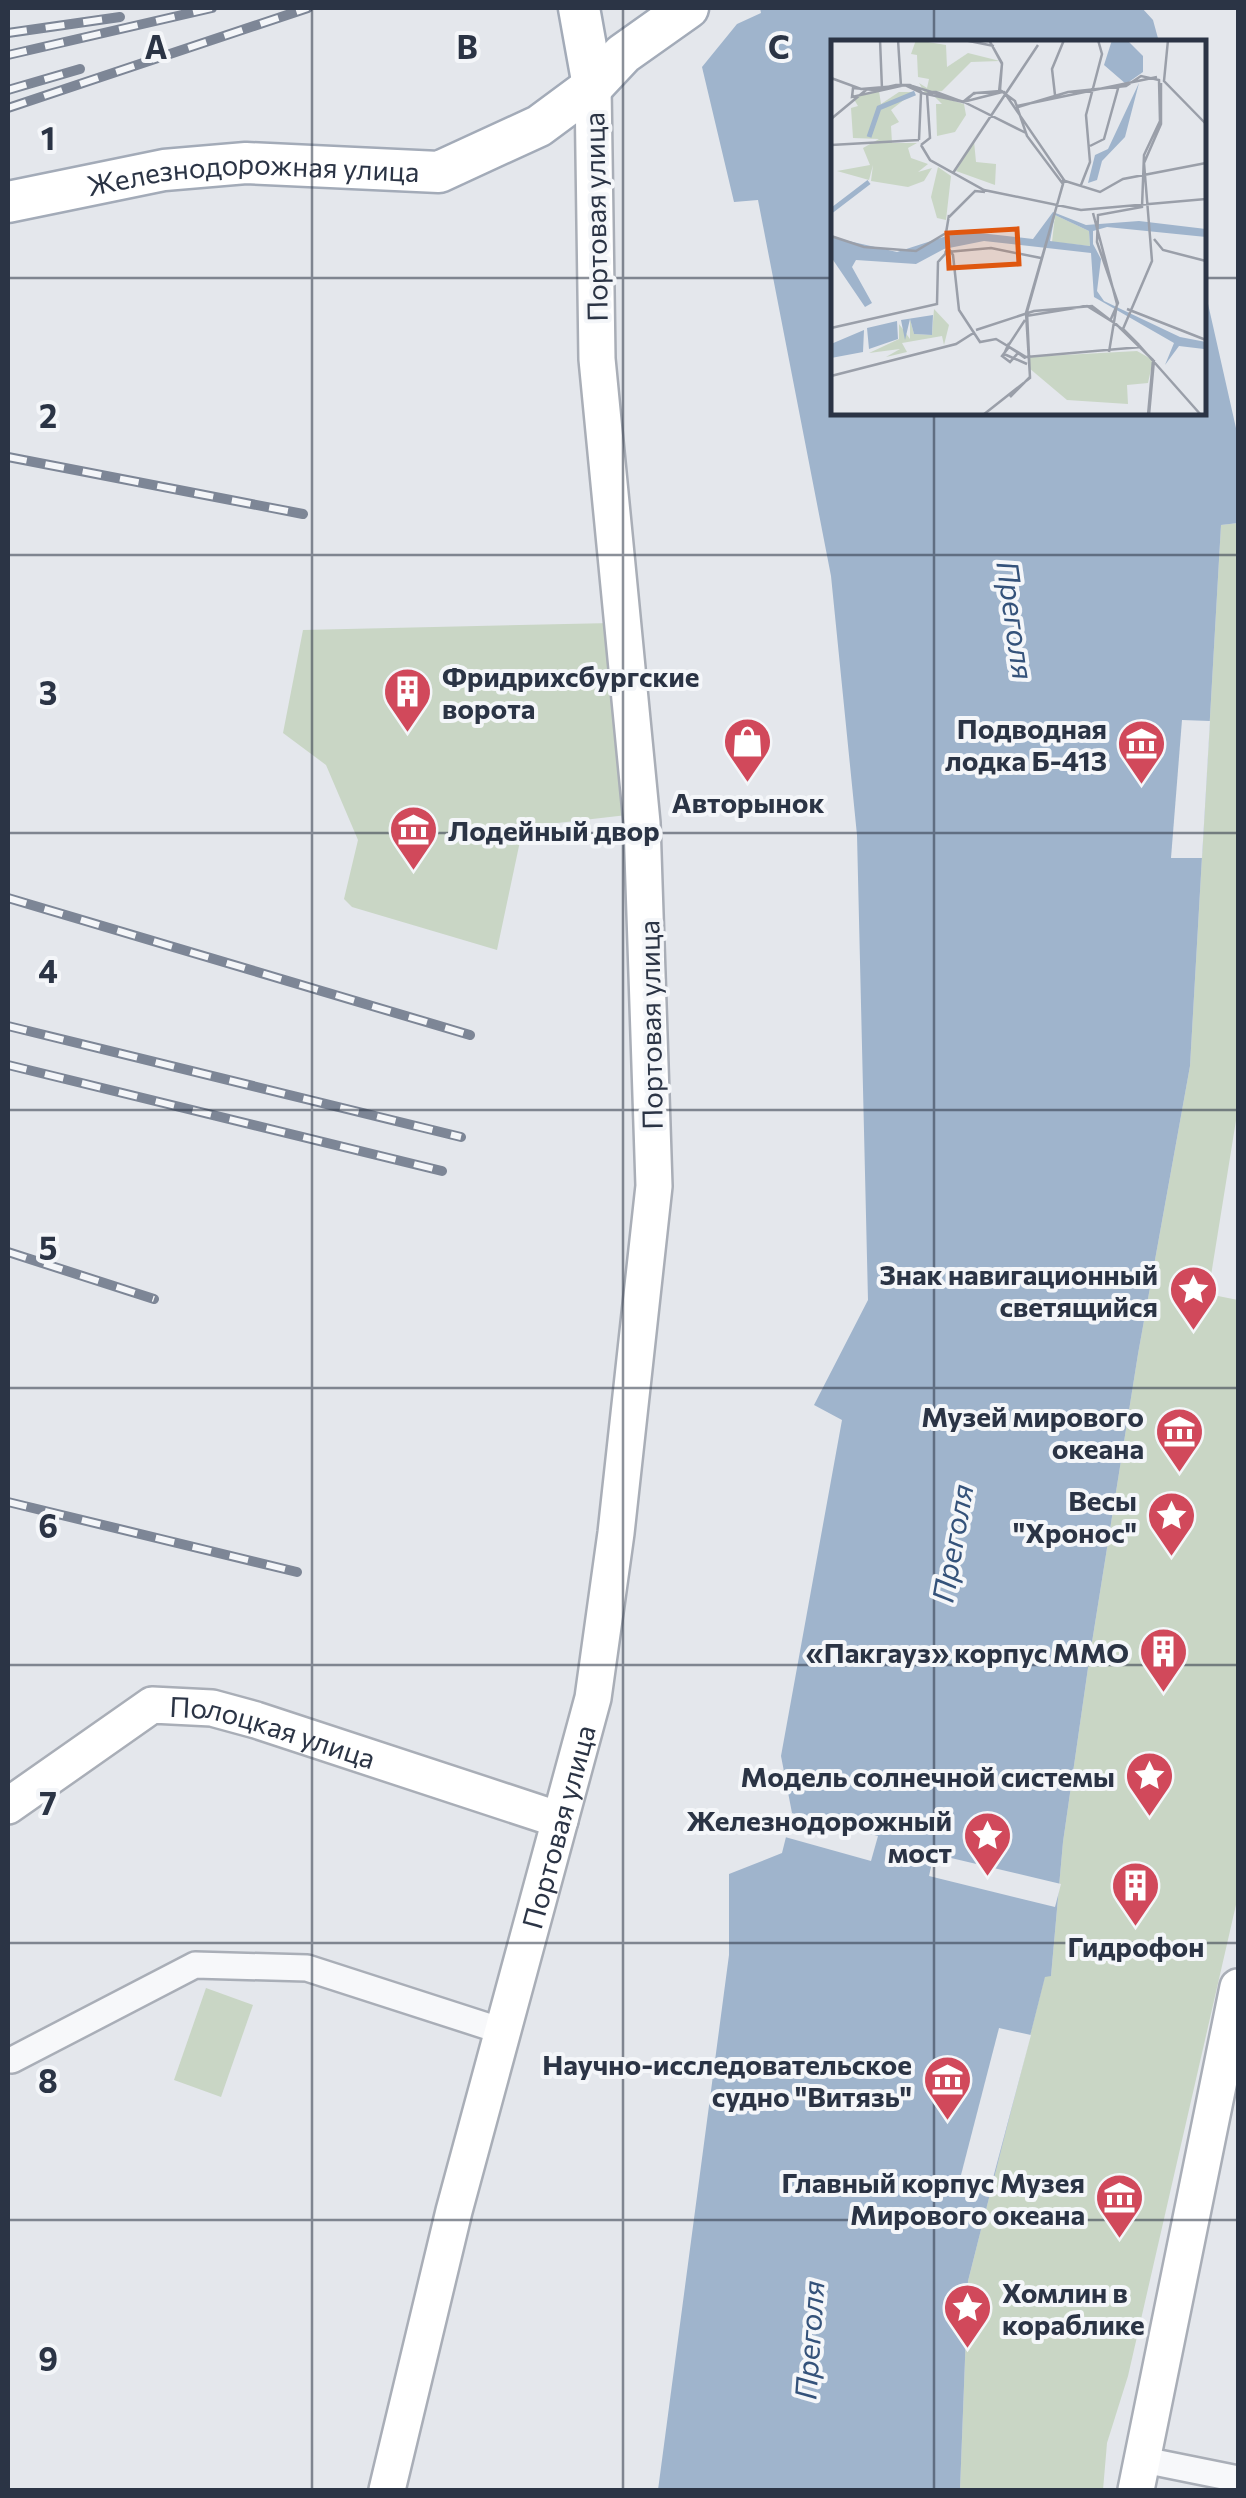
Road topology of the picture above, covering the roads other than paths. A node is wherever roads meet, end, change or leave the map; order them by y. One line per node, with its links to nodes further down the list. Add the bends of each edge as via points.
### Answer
1 (578, 8): 3 (main road, Портовая улица)
2 (688, 8): 3 (main road, Железнодорожная улица, via 623,54)
3 (593, 86): 4 (main road, Железнодорожная улица, via 539,126 439,172 246,163 164,170); 6 (main road, Портовая улица, via 597,358 642,823 654,1186 596,1680)
4 (8, 202)
5 (8, 1806): 6 (main road, Полоцкая улица, via 152,1705 212,1708 256,1720)
6 (560, 1820): 8 (main road, Портовая улица)
7 (1238, 1987): 10 (main road)
8 (502, 2030): 9 (street, via 307,1968 195,1965); 13 (main road, Портовая улица)
9 (12, 2060)
10 (1231, 2067): 11 (main road)
11 (1138, 2475): 12 (street)
12 (1238, 2479)
13 (386, 2490)

